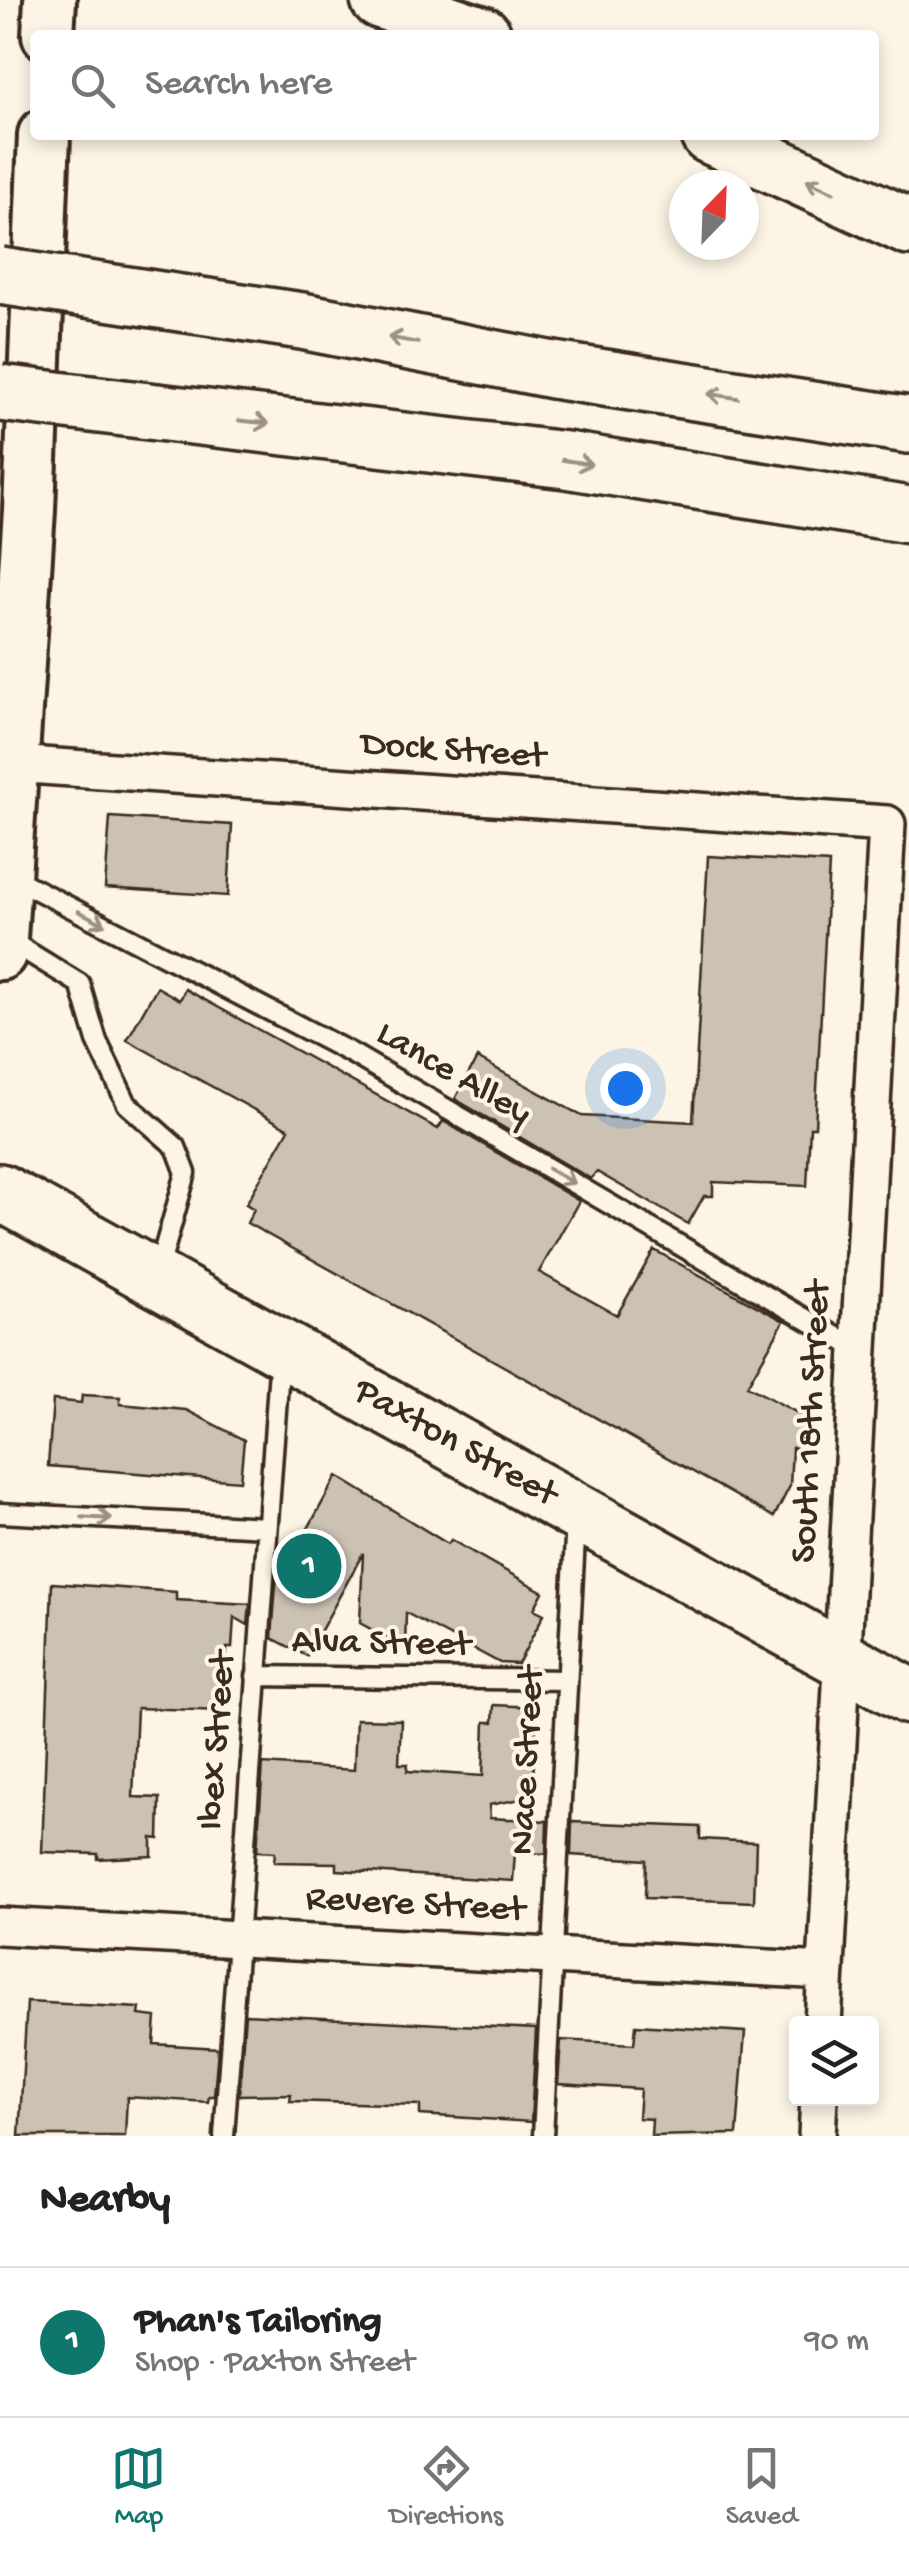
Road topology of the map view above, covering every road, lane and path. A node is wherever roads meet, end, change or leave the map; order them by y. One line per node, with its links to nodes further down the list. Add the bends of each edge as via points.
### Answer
1 (50, 0): 4 (main road)
2 (379, 0): 5 (main road)
3 (404, 0): 6 (main road)
4 (48, 30)
5 (471, 30)
6 (474, 30)
7 (44, 140): 14 (main road)
8 (720, 140): 9 (main road, one-way to 8)
9 (909, 226)
10 (0, 276): 12 (main road, one-way to 10, bridge, via 552,370 302,320)
11 (0, 393): 13 (main road, one-way to 13, bridge, via 566,460)
12 (909, 425)
13 (909, 515)
14 (13, 764): 15 (street, Dock Street); 16 (main road)
15 (886, 824): 22 (street, South 18th Street)
16 (5, 874): 17 (main road); 22 (lane, Lance Alley, one-way to 22, via 351,1052)
17 (1, 936): 18 (main road); 20 (lane, via 80,984 97,1042 127,1104 176,1147 186,1173)
18 (0, 954)
19 (0, 1192): 20 (main road, Paxton Street)
20 (155, 1280): 21 (main road, Paxton Street)
21 (280, 1350): 23 (main road, Paxton Street); 25 (lane, Ibex Street)
22 (859, 1350): 26 (street, South 18th Street)
23 (576, 1510): 26 (main road, Paxton Street); 28 (lane, Nace Street)
24 (0, 1514): 25 (lane, one-way to 25)
25 (267, 1527): 27 (lane, Ibex Street)
26 (842, 1659): 29 (main road, Paxton Street); 33 (street, South 18th Street)
27 (256, 1676): 28 (lane, Alva Street); 31 (lane, Ibex Street)
28 (565, 1680): 32 (lane, Nace Street)
29 (909, 1696)
30 (0, 1926): 31 (street, Revere Street)
31 (238, 1939): 32 (street, Revere Street); 36 (lane, Ibex Street)
32 (552, 1956): 33 (street, Revere Street); 37 (lane, Nace Street)
33 (826, 1971): 34 (street, South 18th Street)
34 (823, 2016)
35 (819, 2106): 38 (street)
36 (224, 2136)
37 (543, 2136)
38 (817, 2136)

